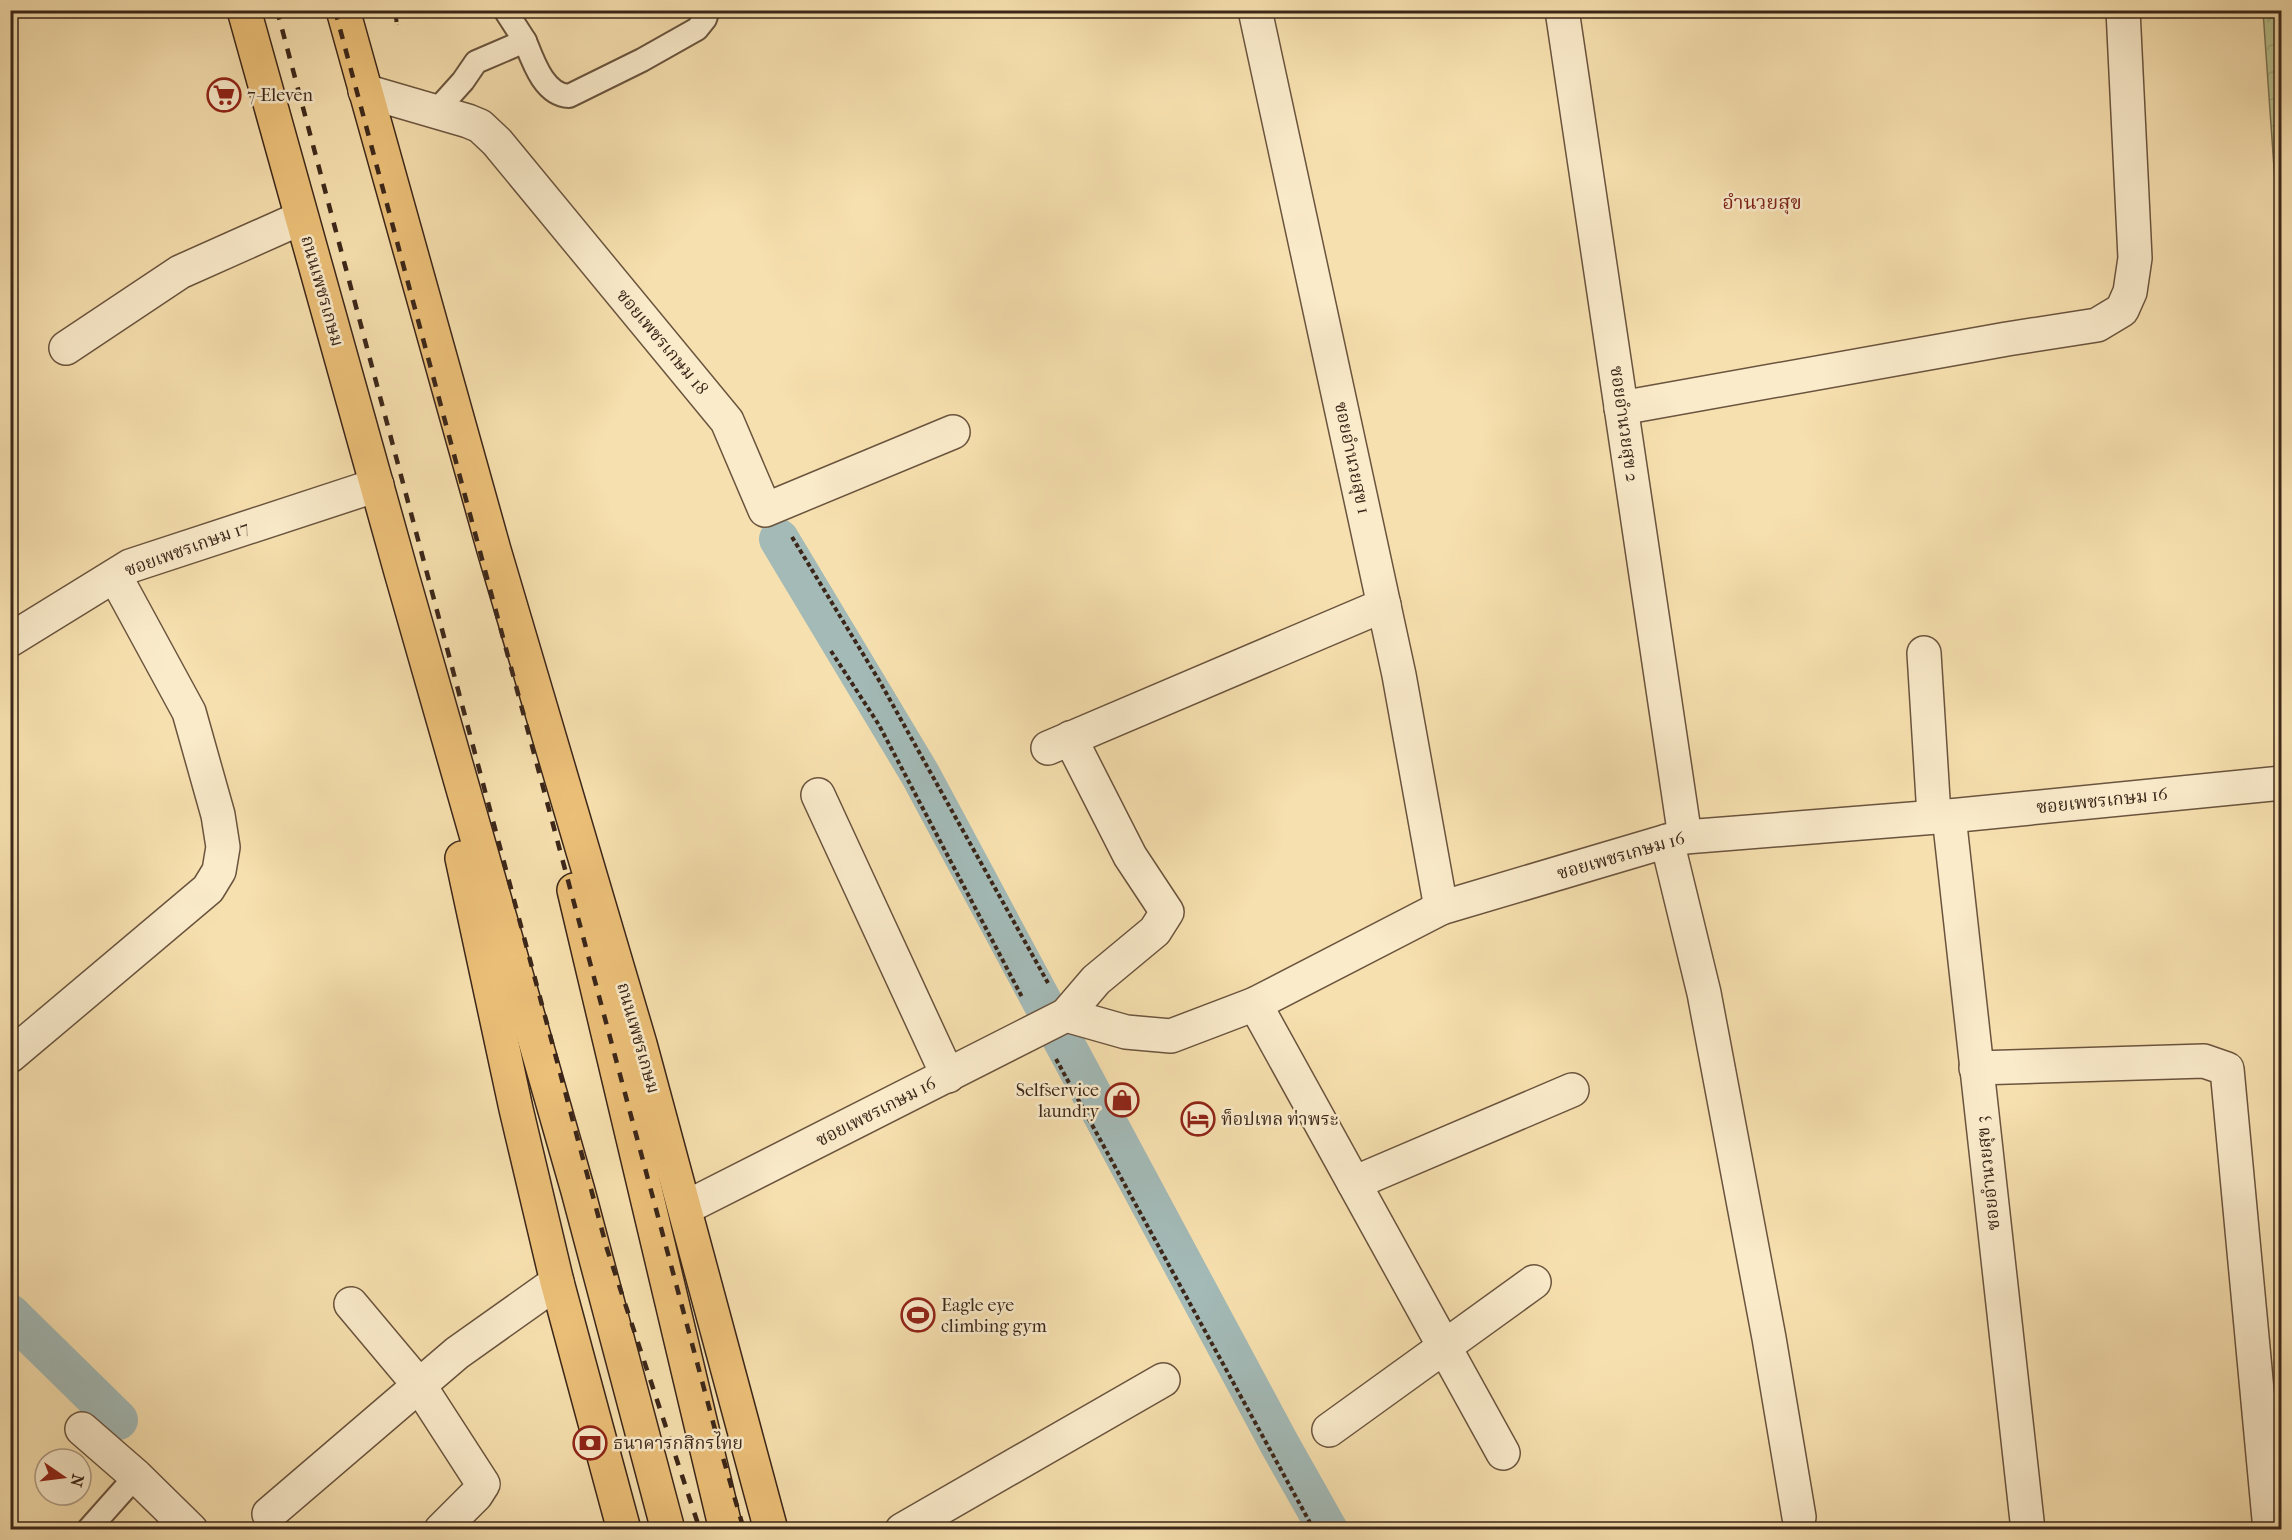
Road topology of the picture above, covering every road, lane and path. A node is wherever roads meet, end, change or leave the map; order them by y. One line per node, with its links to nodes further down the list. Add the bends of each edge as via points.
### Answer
1 (244, 10): 13 (main road, ถนนเพชรเกษม)
2 (343, 10): 11 (main road, ถนนเพชรเกษม)
3 (395, 10): 9 (path)
4 (505, 10): 10 (lane)
5 (708, 10): 10 (lane, via 697,29 569,96 550,87)
6 (1255, 10): 22 (street, ซอยอำนวยสุข 1)
7 (1562, 10): 15 (street, ซอยอำนวยสุข 2)
8 (2123, 10): 15 (street, via 2135,258 2130,292 2122,310 2097,325)
9 (397, 25)
10 (525, 41): 12 (lane, via 476,62)
11 (365, 91): 12 (street, ซอยเพชรเกษม 18); 19 (main road, ถนนเพชรเกษม)
12 (436, 111): 18 (street, ซอยเพชรเกษม 18, via 480,126 497,142 727,421)
13 (301, 218): 14 (street, via 180,272); 17 (main road, ถนนเพชรเกษม)
14 (66, 348)
15 (1621, 408): 29 (street, ซอยอำนวยสุข 2)
16 (953, 432): 18 (street)
17 (377, 485): 20 (main road, ถนนเพชรเกษม); 21 (street, ซอยเพชรเกษม 17, via 130,566)
18 (765, 510): 32 (path, via 796,541 880,682)
19 (494, 550): 38 (main road, ถนนเพชรเกษม, via 591,873); 56 (main road, ถนนเพชรเกษม)
20 (401, 572): 39 (main road, ถนนเพชรเกษม); 55 (main road, ถนนเพชรเกษม, via 575,1180)
21 (115, 576): 23 (street, ซอยเพชรเกษม 17); 33 (street, via 189,712 218,815 223,847 219,871 208,890)
22 (1384, 605): 30 (street, ซอยอำนวยสุข 1); 32 (street, ซอยเพชรเกษม 16, via 1059,743 1167,912 1155,931)
23 (10, 640)
24 (831, 651): 32 (path)
25 (1924, 654): 28 (street, ซอยอำนวยสุข 3)
26 (2282, 783): 28 (street, ซอยเพชรเกษม 16)
27 (818, 795): 35 (street)
28 (1941, 816): 29 (street, ซอยเพชรเกษม 16); 34 (street, ซอยอำนวยสุข 3)
29 (1676, 839): 30 (street, ซอยเพชรเกษม 16); 50 (street, ซอยอำนวยสุข 2)
30 (1441, 908): 31 (street, ซอยเพชรเกษม 16)
31 (1255, 1004): 32 (street, ซอยเพชรเกษม 16, via 1171,1036); 37 (street)
32 (1054, 1021): 35 (street, ซอยเพชรเกษม 16); 59 (path)
33 (10, 1056)
34 (1976, 1068): 60 (street, ซอยอำนวยสุข 3); 61 (street, via 2204,1061 2228,1069)
35 (948, 1076): 38 (street, ซอยเพชรเกษม 16)
36 (1572, 1090): 37 (street)
37 (1354, 1183): 42 (street)
38 (685, 1208): 57 (main road, ถนนเพชรเกษม)
39 (557, 1282): 44 (street); 54 (main road, ถนนเพชรเกษม)
40 (1534, 1282): 42 (street)
41 (351, 1304): 44 (street)
42 (1444, 1345): 46 (street); 47 (street)
43 (1163, 1380): 58 (street)
44 (419, 1385): 49 (street); 53 (street, via 483,1484)
45 (82, 1429): 48 (street)
46 (1329, 1430)
47 (1503, 1453)
48 (136, 1476): 51 (lane); 52 (street)
49 (269, 1514)
50 (1799, 1517)
51 (88, 1530)
52 (191, 1530)
53 (441, 1530)
54 (624, 1530)
55 (668, 1530)
56 (726, 1530)
57 (771, 1530)
58 (902, 1530)
59 (1314, 1530)
60 (2028, 1530)
61 (2270, 1530)

